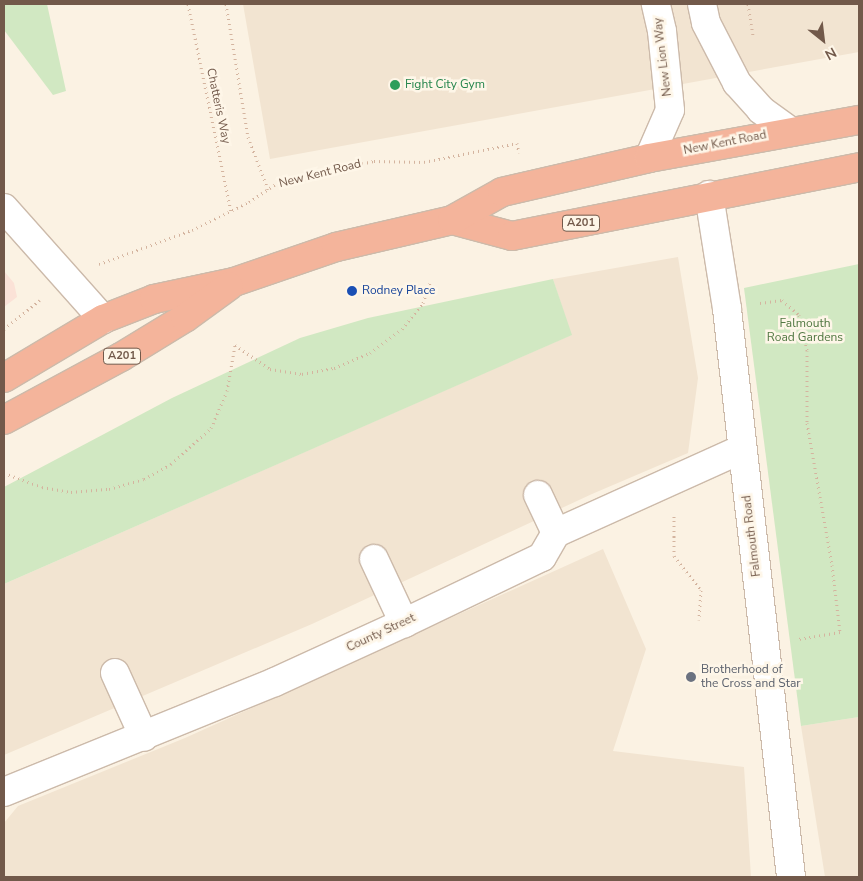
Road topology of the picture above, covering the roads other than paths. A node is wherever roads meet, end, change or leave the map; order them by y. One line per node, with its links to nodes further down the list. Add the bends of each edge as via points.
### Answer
1 (656, 4): 5 (street, New Lion Way, via 670,110)
2 (702, 4): 4 (street, via 706,23 737,83 761,110)
3 (859, 120): 4 (highway, New Kent Road / A201)
4 (790, 131): 5 (highway, New Kent Road / A201)
5 (649, 158): 9 (highway, New Kent Road / A201, via 502,192)
6 (859, 167): 7 (highway, New Kent Road / A201)
7 (709, 195): 9 (highway, New Kent Road / A201, via 512,236); 14 (street, Falmouth Road, via 727,309)
8 (4, 208): 11 (street)
9 (452, 220): 10 (highway, New Kent Road / A201, via 336,246)
10 (234, 282): 11 (highway, New Kent Road / A201, via 154,299); 13 (highway, New Kent Road / A201, via 185,318 137,347)
11 (103, 319): 12 (highway, New Kent Road / A201)
12 (4, 378)
13 (4, 420)
14 (742, 450): 16 (street); 22 (street, Falmouth Road)
15 (538, 495): 16 (street)
16 (556, 533): 18 (street, County Street, via 542,558)
17 (374, 559): 18 (street)
18 (404, 623): 20 (street, County Street)
19 (115, 674): 20 (street)
20 (144, 737): 21 (street, County Street)
21 (4, 792)
22 (792, 877)

